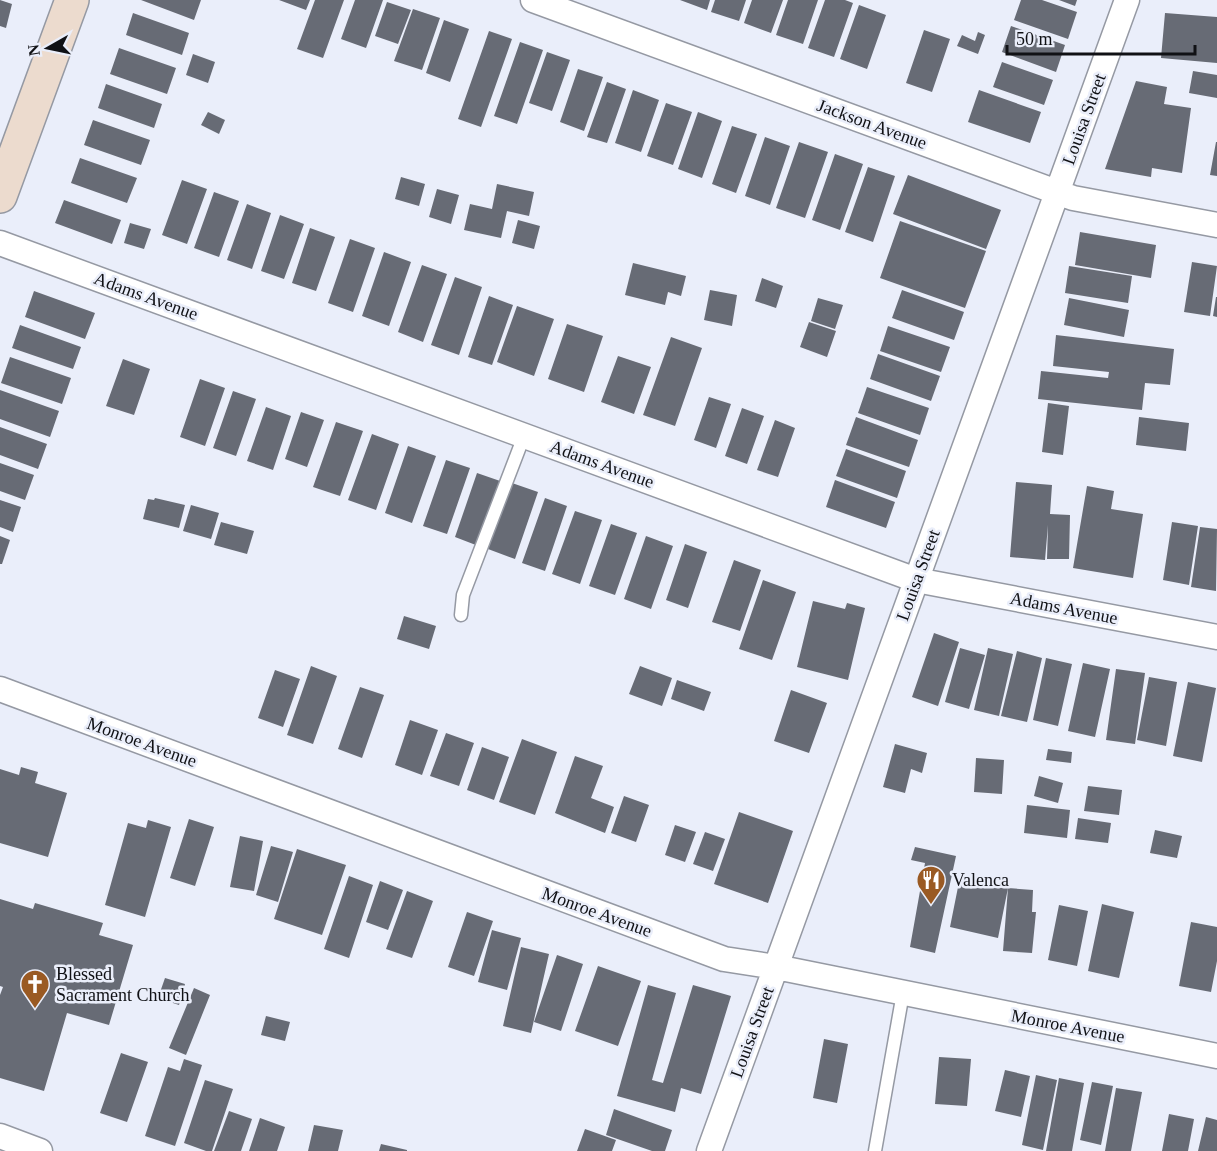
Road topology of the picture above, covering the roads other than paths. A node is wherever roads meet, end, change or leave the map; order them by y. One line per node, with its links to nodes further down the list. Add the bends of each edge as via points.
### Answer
1 (72, 0): 5 (main road)
2 (533, 0): 4 (street, Jackson Avenue)
3 (1127, 0): 4 (street, Louisa Street)
4 (1057, 192): 6 (street, Jackson Avenue); 9 (street, Louisa Street)
5 (0, 196)
6 (1217, 225)
7 (0, 243): 8 (street, Adams Avenue)
8 (524, 436): 9 (street, Adams Avenue); 10 (lane, via 464,595)
9 (916, 580): 11 (street, Adams Avenue); 13 (street, Louisa Street)
10 (461, 615)
11 (1217, 637)
12 (0, 688): 13 (street, Monroe Avenue, via 724,959)
13 (776, 967): 14 (street, Monroe Avenue); 18 (street, Louisa Street)
14 (903, 993): 15 (street, Monroe Avenue); 19 (lane)
15 (1217, 1056)
16 (0, 1136): 17 (street)
17 (40, 1151)
18 (709, 1151)
19 (875, 1151)

